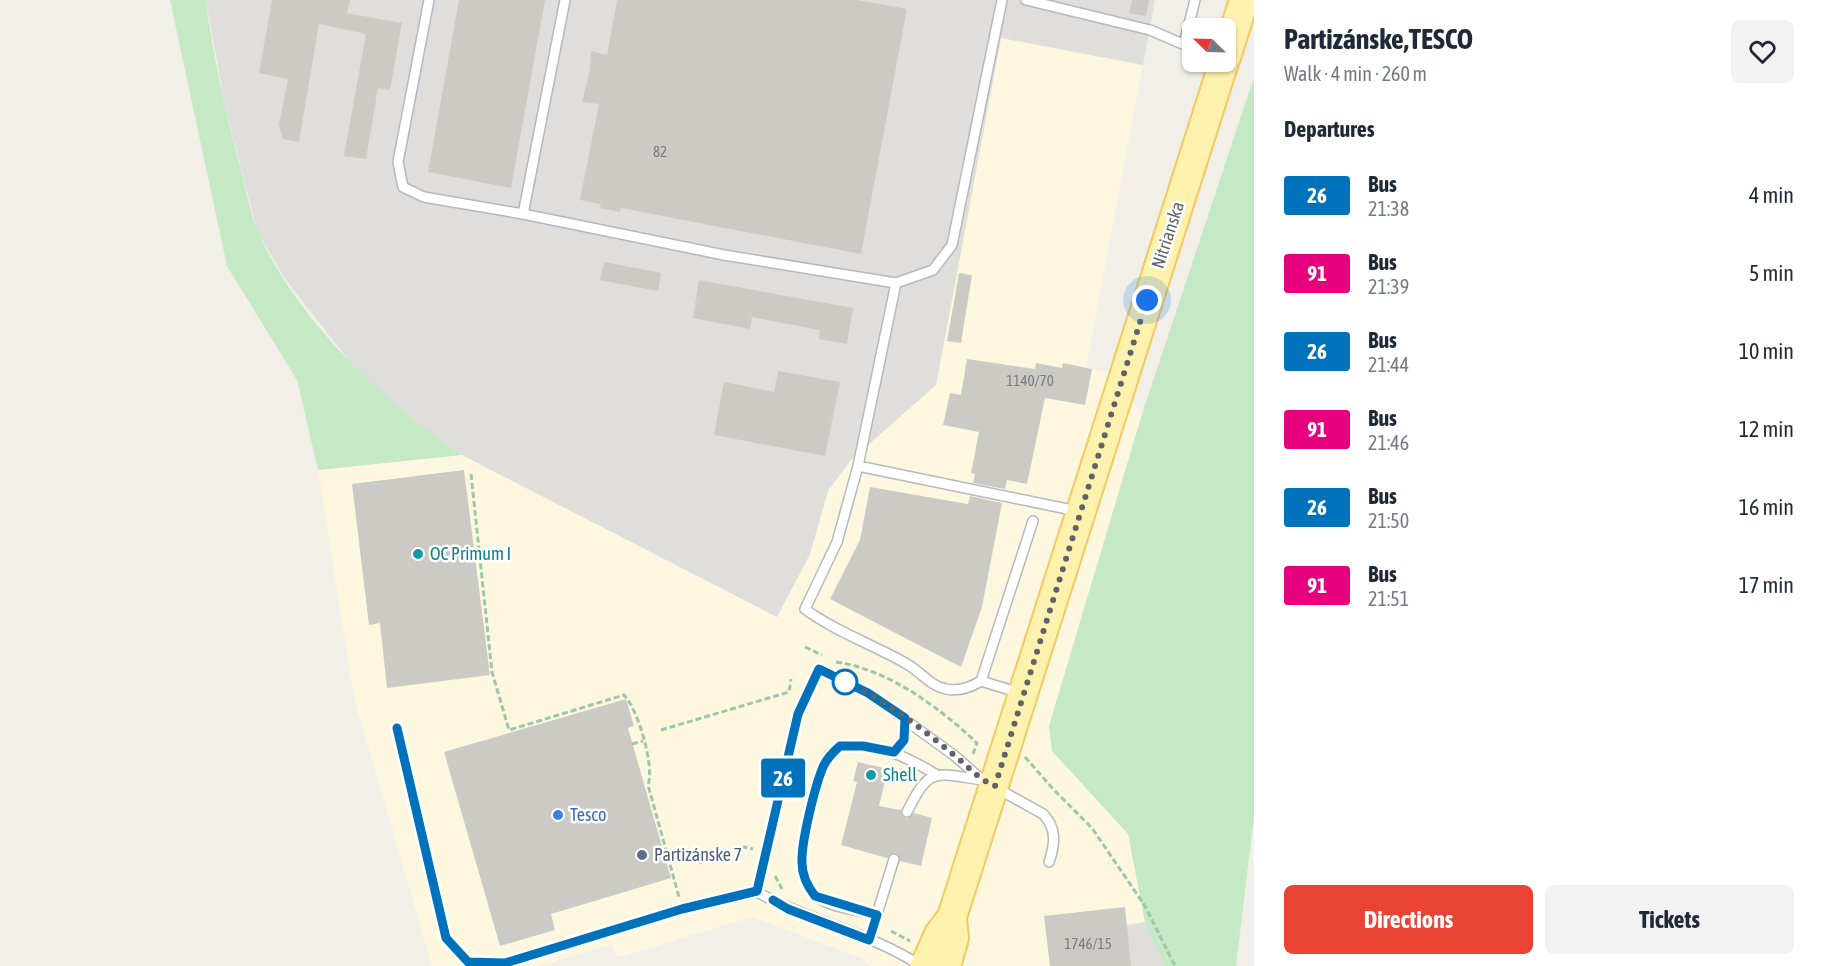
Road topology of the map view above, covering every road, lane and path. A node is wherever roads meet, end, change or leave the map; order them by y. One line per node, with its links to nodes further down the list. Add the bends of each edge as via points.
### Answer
1 (429, 0): 11 (lane, via 398,162 403,187 424,197)
2 (565, 0): 11 (lane)
3 (1002, 0): 12 (lane, via 952,245 933,270)
4 (1026, 0): 9 (lane, via 1150,30)
5 (1195, 0): 7 (lane)
6 (1244, 0): 8 (main road)
7 (1192, 18)
8 (1236, 25)
9 (1182, 43)
10 (1221, 72): 15 (main road, Nitrianska)
11 (523, 214): 12 (lane, via 724,255)
12 (896, 283): 13 (lane)
13 (858, 466): 15 (lane); 21 (lane, via 837,542 805,609 910,665 926,680 946,689 968,688)
14 (471, 474): 26 (path, via 492,672 509,730 624,695 632,703)
15 (1082, 512): 22 (main road, Nitrianska)
16 (1033, 521): 21 (lane)
17 (805, 646): 18 (path)
18 (825, 657)
19 (835, 662): 27 (path, via 857,665 903,688 957,724)
20 (791, 679): 25 (path, via 789,692)
21 (981, 681): 22 (lane)
22 (1022, 693): 32 (main road, Nitrianska)
23 (905, 718): 29 (lane, via 904,740); 32 (lane); 38 (lane, via 868,693 819,669 798,714)
24 (397, 728): 38 (lane, via 446,938 468,962 505,963 682,909)
25 (661, 730)
26 (643, 741): 28 (path); 39 (path, via 652,775 648,785)
27 (977, 743)
28 (632, 744)
29 (894, 752): 31 (lane); 40 (lane, via 863,746 840,746 835,750 822,770 801,864 815,896)
30 (1022, 754): 46 (path, via 1092,828 1145,906)
31 (937, 775): 32 (lane); 33 (lane, via 923,781)
32 (988, 783): 36 (lane, via 1051,822 1054,836); 41 (main road, Nitrianska, via 972,856)
33 (907, 812)
34 (758, 850): 37 (path, via 744,847)
35 (894, 859): 40 (lane)
36 (1049, 862)
37 (699, 863)
38 (757, 891): 43 (lane, via 788,909)
39 (680, 898)
40 (877, 915): 43 (lane)
41 (952, 917): 44 (main road); 45 (main road, via 954,938)
42 (891, 931): 44 (path)
43 (869, 940): 44 (lane)
44 (920, 959)
45 (946, 966)
46 (1175, 966)

